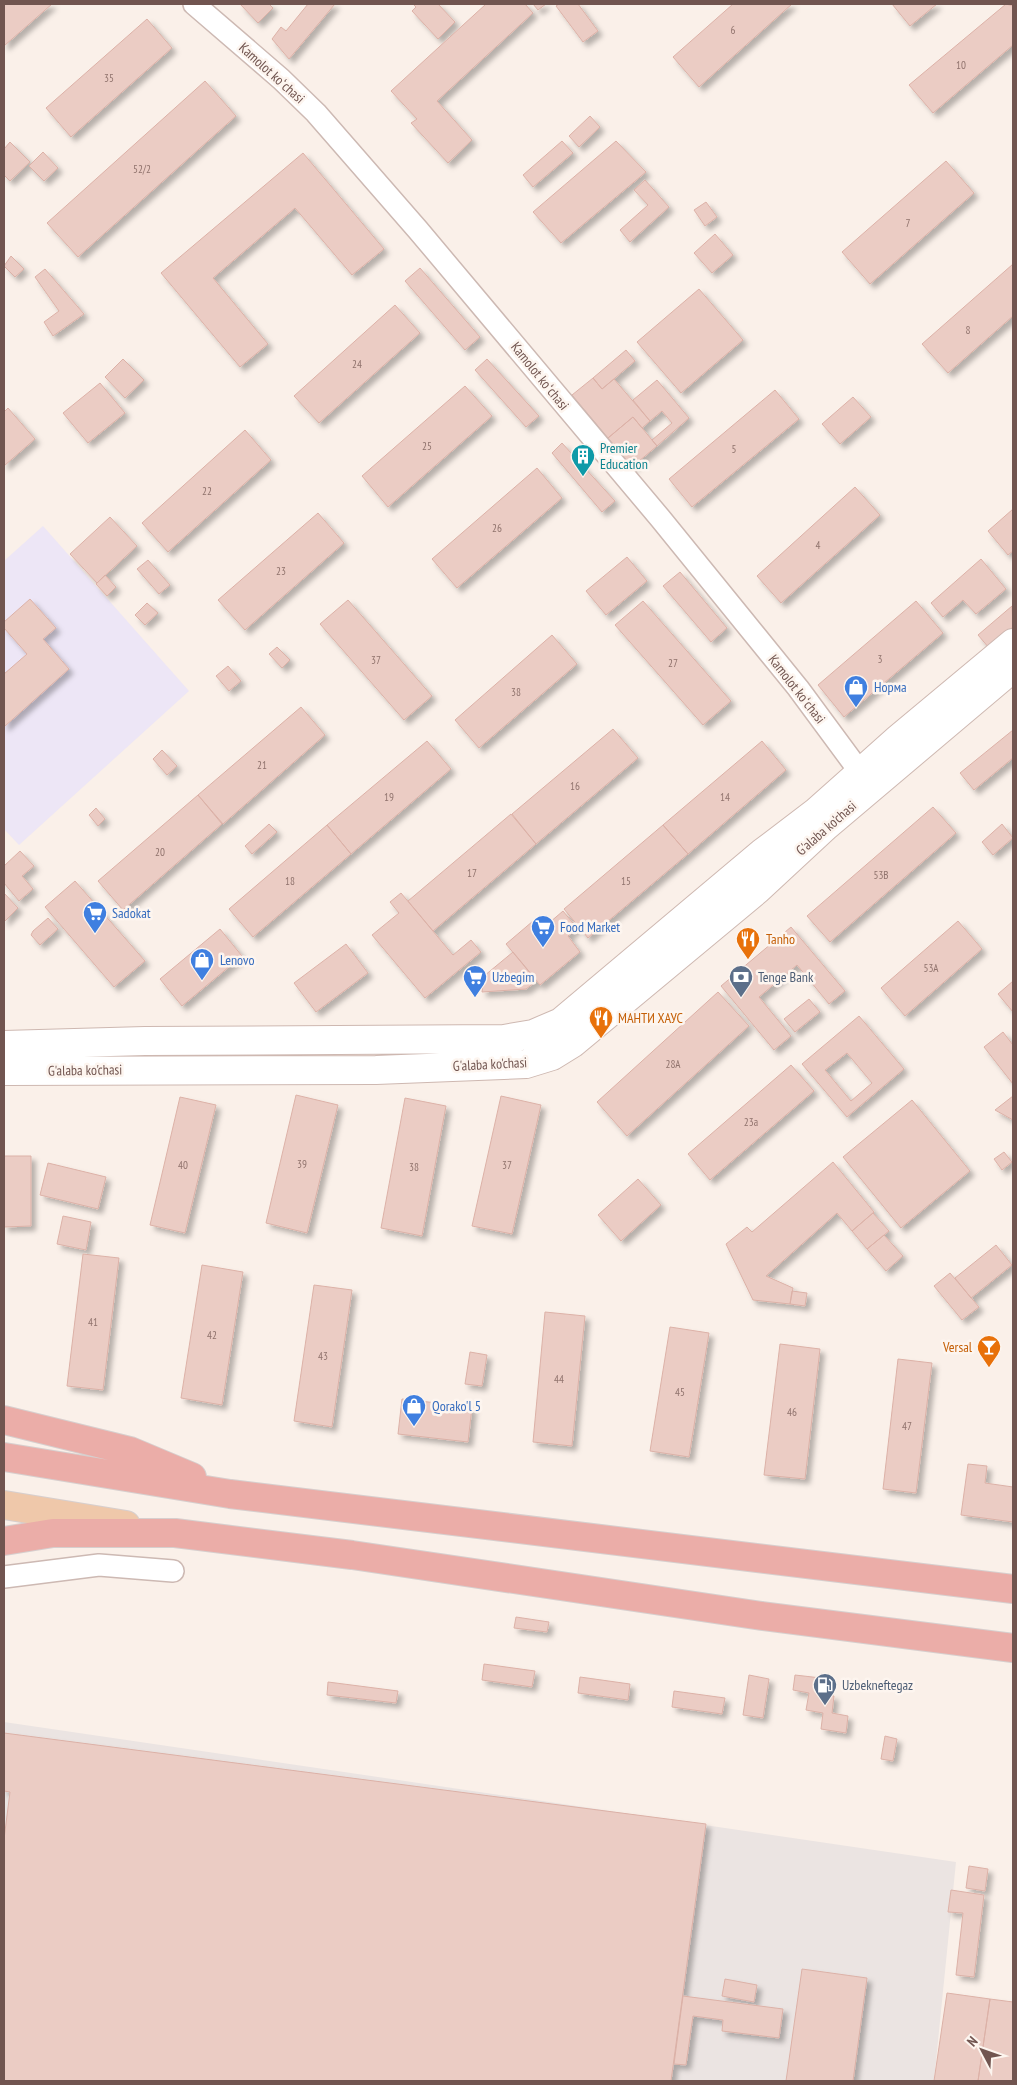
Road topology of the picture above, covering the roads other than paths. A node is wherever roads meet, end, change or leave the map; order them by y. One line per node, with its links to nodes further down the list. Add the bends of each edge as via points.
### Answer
1 (194, 4): 4 (street, Kamolot koʻchasi, via 316,113 418,230 666,526 798,688)
2 (1013, 643): 4 (main road, G'alaba ko'chasi)
3 (1013, 668): 7 (main road, G'alaba ko'chasi, via 826,826 757,890 573,1043 552,1056 526,1064 376,1070)
4 (860, 772): 5 (main road, G'alaba ko'chasi, via 561,1022 533,1034 504,1039)
5 (312, 1040): 6 (main road, G'alaba ko'chasi); 7 (main road)
6 (4, 1045)
7 (306, 1069): 8 (main road, G'alaba ko'chasi)
8 (4, 1071)
9 (4, 1420): 11 (highway, via 130,1451)
10 (4, 1457): 11 (highway)
11 (230, 1494): 17 (highway)
12 (4, 1505): 13 (main road)
13 (175, 1533): 14 (highway, via 53,1533); 18 (highway)
14 (4, 1541)
15 (172, 1571): 16 (street, via 99,1565)
16 (4, 1577)
17 (1013, 1589)
18 (1013, 1648)

